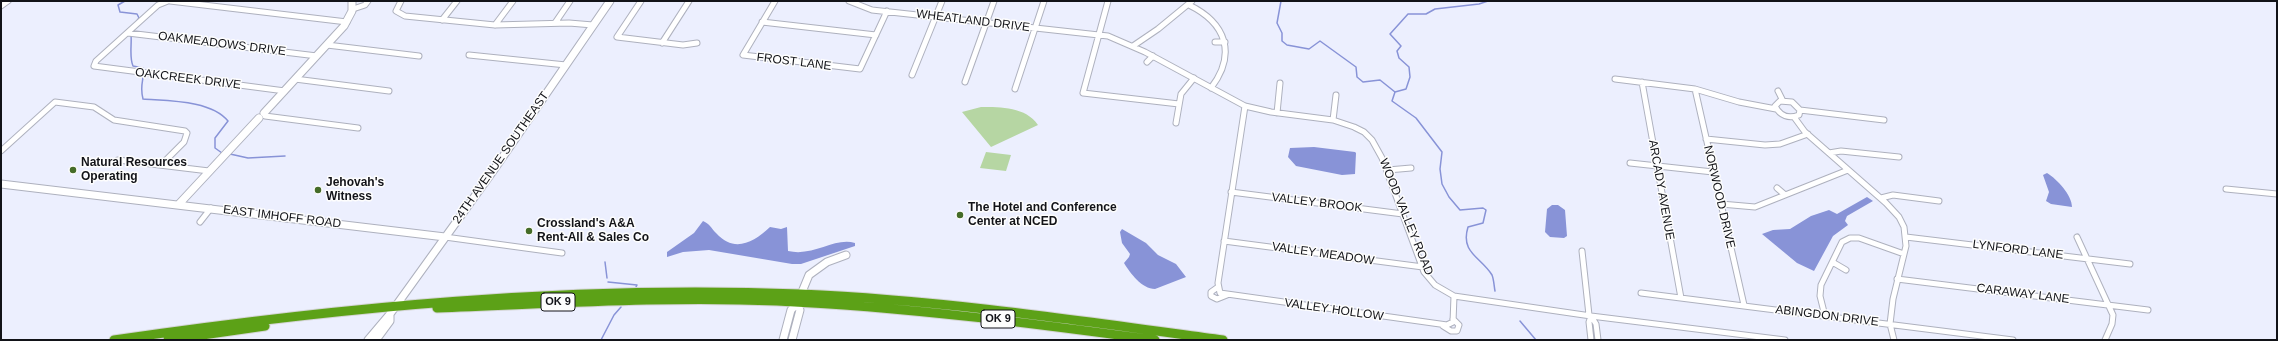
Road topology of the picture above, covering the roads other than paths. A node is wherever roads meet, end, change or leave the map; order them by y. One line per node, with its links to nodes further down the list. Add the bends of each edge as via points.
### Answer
1 (8, 1): 20 (street)
2 (171, 1): 25 (street); 32 (street, via 158,5)
3 (352, 1): 21 (street)
4 (368, 1): 21 (street)
5 (402, 1): 24 (street, via 396,11 401,15)
6 (457, 1): 24 (street)
7 (513, 1): 29 (street)
8 (570, 1): 27 (street)
9 (610, 1): 30 (street, 24TH AVENUE SOUTHEAST)
10 (641, 1): 37 (street, via 617,37)
11 (689, 1): 37 (street)
12 (775, 1): 26 (street, FROST LANE)
13 (849, 1): 22 (street, WHEATLAND DRIVE, via 869,9)
14 (942, 1): 23 (street)
15 (994, 1): 28 (street)
16 (1044, 1): 31 (street)
17 (1108, 1): 34 (street)
18 (1192, 1): 19 (street)
19 (1188, 5): 36 (street, via 1201,12 1221,31); 40 (street)
20 (1, 6)
21 (353, 9): 25 (street)
22 (887, 11): 23 (street, WHEATLAND DRIVE); 33 (street)
23 (936, 16): 28 (street, WHEATLAND DRIVE); 47 (street)
24 (442, 20): 29 (street)
25 (347, 22): 39 (street)
26 (762, 22): 33 (street); 33 (street, FROST LANE, via 744,56 860,69)
27 (555, 23): 29 (street); 30 (street)
28 (986, 23): 31 (street, WHEATLAND DRIVE); 51 (street)
29 (495, 25)
30 (593, 25): 46 (street, 24TH AVENUE SOUTHEAST)
31 (1035, 28): 34 (street, WHEATLAND DRIVE); 56 (street)
32 (128, 32): 42 (street, OAKMEADOWS DRIVE); 57 (street, OAKCREEK DRIVE, via 94,63 97,68)
33 (876, 35)
34 (1099, 35): 40 (street, WOOD VALLEY ROAD, via 1117,38); 62 (street, via 1083,93)
35 (1215, 42): 36 (street)
36 (1225, 42): 54 (street, via 1222,67)
37 (662, 43): 38 (street)
38 (697, 43)
39 (327, 45): 42 (street); 43 (street)
40 (1133, 46): 44 (street, WOOD VALLEY ROAD)
41 (469, 55): 46 (street)
42 (317, 56): 49 (street)
43 (419, 56)
44 (1153, 56): 45 (street); 48 (street, WOOD VALLEY ROAD)
45 (1147, 62)
46 (566, 65): 100 (street, 24TH AVENUE SOUTHEAST)
47 (912, 75)
48 (1194, 78): 54 (street, WOOD VALLEY ROAD); 62 (street, via 1184,89)
49 (295, 79): 57 (street); 58 (street)
50 (1615, 79): 52 (street)
51 (965, 82)
52 (1642, 82): 55 (street); 81 (street, ARCADY AVENUE)
53 (1280, 83): 66 (street)
54 (1211, 88): 63 (street, WOOD VALLEY ROAD)
55 (1695, 88): 64 (street); 74 (street, NORWOOD DRIVE)
56 (1015, 89)
57 (285, 91): 67 (street)
58 (389, 91)
59 (1778, 91): 61 (street)
60 (1336, 95): 69 (street)
61 (1783, 101): 64 (street, via 1776,104); 65 (street, via 1797,105)
62 (1179, 104): 71 (street)
63 (1245, 106): 66 (street, WOOD VALLEY ROAD); 90 (street, VALLEY HOLLOW)
64 (1776, 109): 68 (street, via 1783,115)
65 (1800, 110): 68 (street, via 1799,115); 70 (street)
66 (1277, 113): 69 (street, WOOD VALLEY ROAD)
67 (262, 116): 72 (street); 85 (street)
68 (1794, 117): 73 (street)
69 (1333, 120): 83 (street, WOOD VALLEY ROAD, via 1364,132 1379,151)
70 (1884, 120)
71 (1176, 124)
72 (358, 128)
73 (1808, 134): 74 (street, via 1780,144 1765,145); 76 (street)
74 (1706, 139): 86 (street, NORWOOD DRIVE)
75 (1, 151): 80 (street, via 55,102 94,107 114,120 185,131 187,133 184,142)
76 (1829, 154): 77 (street, via 1841,151); 84 (street)
77 (1899, 157)
78 (118, 160): 80 (street)
79 (1630, 163): 81 (street)
80 (161, 165): 85 (street)
81 (1657, 166): 86 (street); 118 (street, ARCADY AVENUE)
82 (1411, 168): 83 (street)
83 (1388, 170): 98 (street, WOOD VALLEY ROAD)
84 (1848, 170): 91 (street); 93 (street)
85 (209, 172): 95 (street)
86 (1713, 172): 96 (street, NORWOOD DRIVE)
87 (1, 184): 95 (street, EAST IMHOFF ROAD)
88 (1777, 188): 91 (street)
89 (2226, 189): 92 (street)
90 (1231, 192): 98 (street, VALLEY BROOK); 103 (street, VALLEY HOLLOW)
91 (1784, 194): 96 (street, via 1754,207)
92 (2277, 194)
93 (1881, 198): 94 (street, via 1893,195); 101 (street, via 1899,217)
94 (1939, 201)
95 (179, 204): 97 (street, EAST IMHOFF ROAD)
96 (1721, 204): 120 (street, NORWOOD DRIVE)
97 (212, 208): 99 (street); 100 (street, EAST IMHOFF ROAD)
98 (1403, 214): 111 (street, WOOD VALLEY ROAD)
99 (200, 222)
100 (445, 237): 105 (street, EAST IMHOFF ROAD); 123 (street, 24TH AVENUE SOUTHEAST)
101 (1906, 237): 106 (street); 108 (street, LYNFORD LANE)
102 (2077, 237): 108 (street)
103 (1224, 241): 111 (street, VALLEY MEADOW); 114 (street, VALLEY HOLLOW)
104 (1582, 252): 124 (street)
105 (562, 253)
106 (1904, 254): 109 (street, via 1859,238 1850,238 1842,242); 113 (street)
107 (846, 255): 119 (street, via 826,262 814,270 804,283)
108 (2087, 258): 110 (street, LYNFORD LANE); 121 (street)
109 (1834, 263): 112 (street); 125 (street, via 1821,285 1820,296)
110 (2130, 264)
111 (1422, 267): 117 (street, WOOD VALLEY ROAD, via 1435,285)
112 (1846, 270)
113 (1897, 279): 121 (street, CARAWAY LANE); 127 (street)
114 (1218, 286): 116 (street, via 1220,293); 116 (street, VALLEY HOLLOW, via 1211,292 1211,296 1216,299)
115 (1641, 292): 118 (street, ABINGDON DRIVE)
116 (1227, 295): 128 (street, VALLEY HOLLOW)
117 (1454, 296): 124 (street, WOOD VALLEY ROAD); 126 (street, VALLEY HOLLOW)
118 (1681, 298): 120 (street, ABINGDON DRIVE)
119 (799, 300): 123 (highway, OK 9, via 598,301); 129 (highway, OK 9); 134 (street, via 791,310); 135 (street, via 800,310)
120 (1744, 305): 125 (street, ABINGDON DRIVE)
121 (2110, 305): 122 (street, CARAWAY LANE); 143 (street, via 2113,327)
122 (2148, 310)
123 (392, 311): 130 (highway, OK 9, via 191,329); 131 (highway, OK 9); 132 (street, 24TH AVENUE SOUTHEAST); 133 (street, 24TH AVENUE SOUTHEAST, via 390,321)
124 (1590, 316): 138 (street); 139 (street, via 1596,324); 140 (street, WOOD VALLEY ROAD)
125 (1825, 316): 127 (street, ABINGDON DRIVE)
126 (1453, 319): 128 (street, via 1451,324); 128 (street, VALLEY HOLLOW, via 1459,325 1457,332)
127 (1890, 324): 141 (street); 142 (street, ABINGDON DRIVE)
128 (1442, 325)
129 (1116, 333): 136 (highway, OK 9); 137 (highway, OK 9)
130 (114, 340)
131 (168, 340)
132 (368, 340)
133 (376, 340)
134 (783, 340)
135 (792, 340)
136 (1155, 340)
137 (1223, 340)
138 (1591, 340)
139 (1598, 340)
140 (1785, 340)
141 (1894, 340)
142 (2013, 340)
143 (2104, 340)

